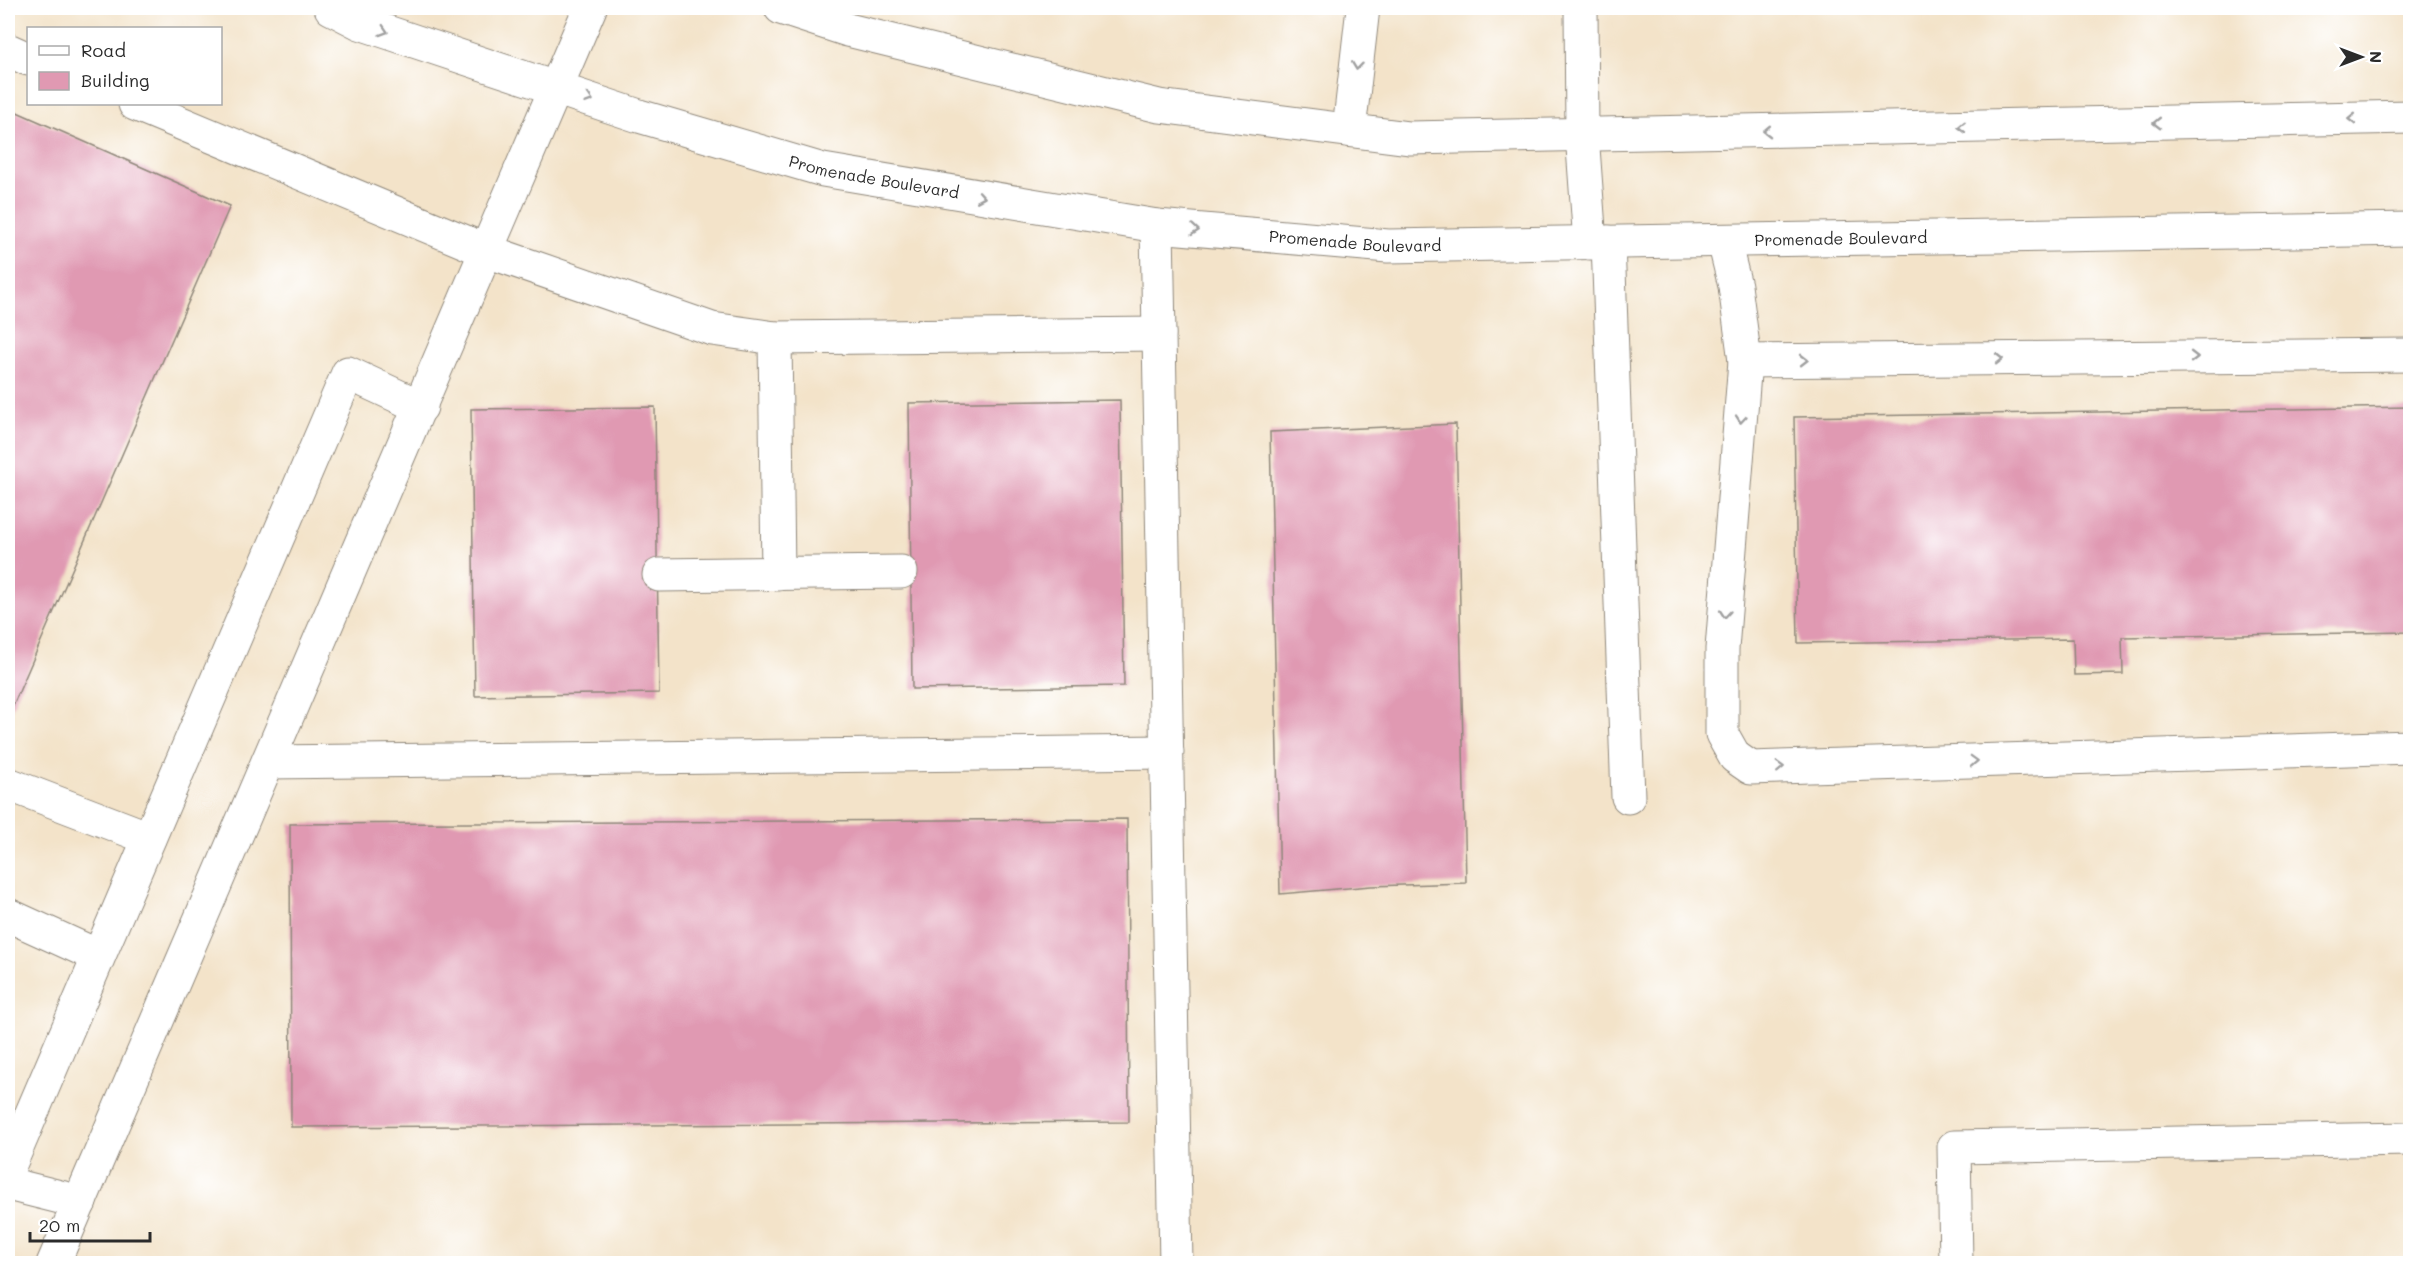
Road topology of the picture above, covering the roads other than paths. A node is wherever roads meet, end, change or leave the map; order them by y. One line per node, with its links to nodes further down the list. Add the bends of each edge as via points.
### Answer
1 (331, 8): 8 (street, Promenade Boulevard, one-way to 8, via 360,23)
2 (590, 8): 8 (street)
3 (781, 8): 11 (street, via 849,30 1159,106)
4 (1363, 8): 11 (street, one-way to 11)
5 (1581, 8): 12 (street)
6 (8, 50): 7 (street)
7 (27, 59)
8 (557, 89): 13 (street, Promenade Boulevard, one-way to 13, via 823,170); 17 (street)
9 (137, 105): 17 (street)
10 (2410, 117): 12 (street, one-way to 12)
11 (1349, 130): 12 (street, via 1409,138)
12 (1582, 134): 16 (street)
13 (1157, 226): 16 (street, Promenade Boulevard, one-way to 16, via 1388,246); 18 (street)
14 (2410, 229): 15 (street, Promenade Boulevard)
15 (1724, 241): 16 (street, Promenade Boulevard); 21 (street, via 1735,286)
16 (1599, 243): 30 (street)
17 (487, 251): 19 (street, via 712,329); 22 (street)
18 (1159, 334): 19 (street); 27 (street)
19 (775, 338): 24 (street)
20 (2410, 355): 21 (street, one-way to 20)
21 (1745, 361): 26 (street, one-way to 26, via 1722,649 1722,734 1736,757 1751,768)
22 (421, 406): 28 (street); 31 (street, via 348,373)
23 (901, 572): 24 (street)
24 (778, 574): 25 (street)
25 (659, 575)
26 (2410, 747)
27 (1167, 752): 28 (street); 39 (street)
28 (268, 762): 37 (street)
29 (8, 784): 31 (street)
30 (1628, 797)
31 (149, 838): 33 (street)
32 (8, 915): 33 (street)
33 (98, 956): 35 (street)
34 (2410, 1139): 40 (street, via 1954,1147)
35 (8, 1169)
36 (8, 1184): 37 (street)
37 (80, 1202): 38 (street)
38 (53, 1263)
39 (1176, 1263)
40 (1956, 1263)

